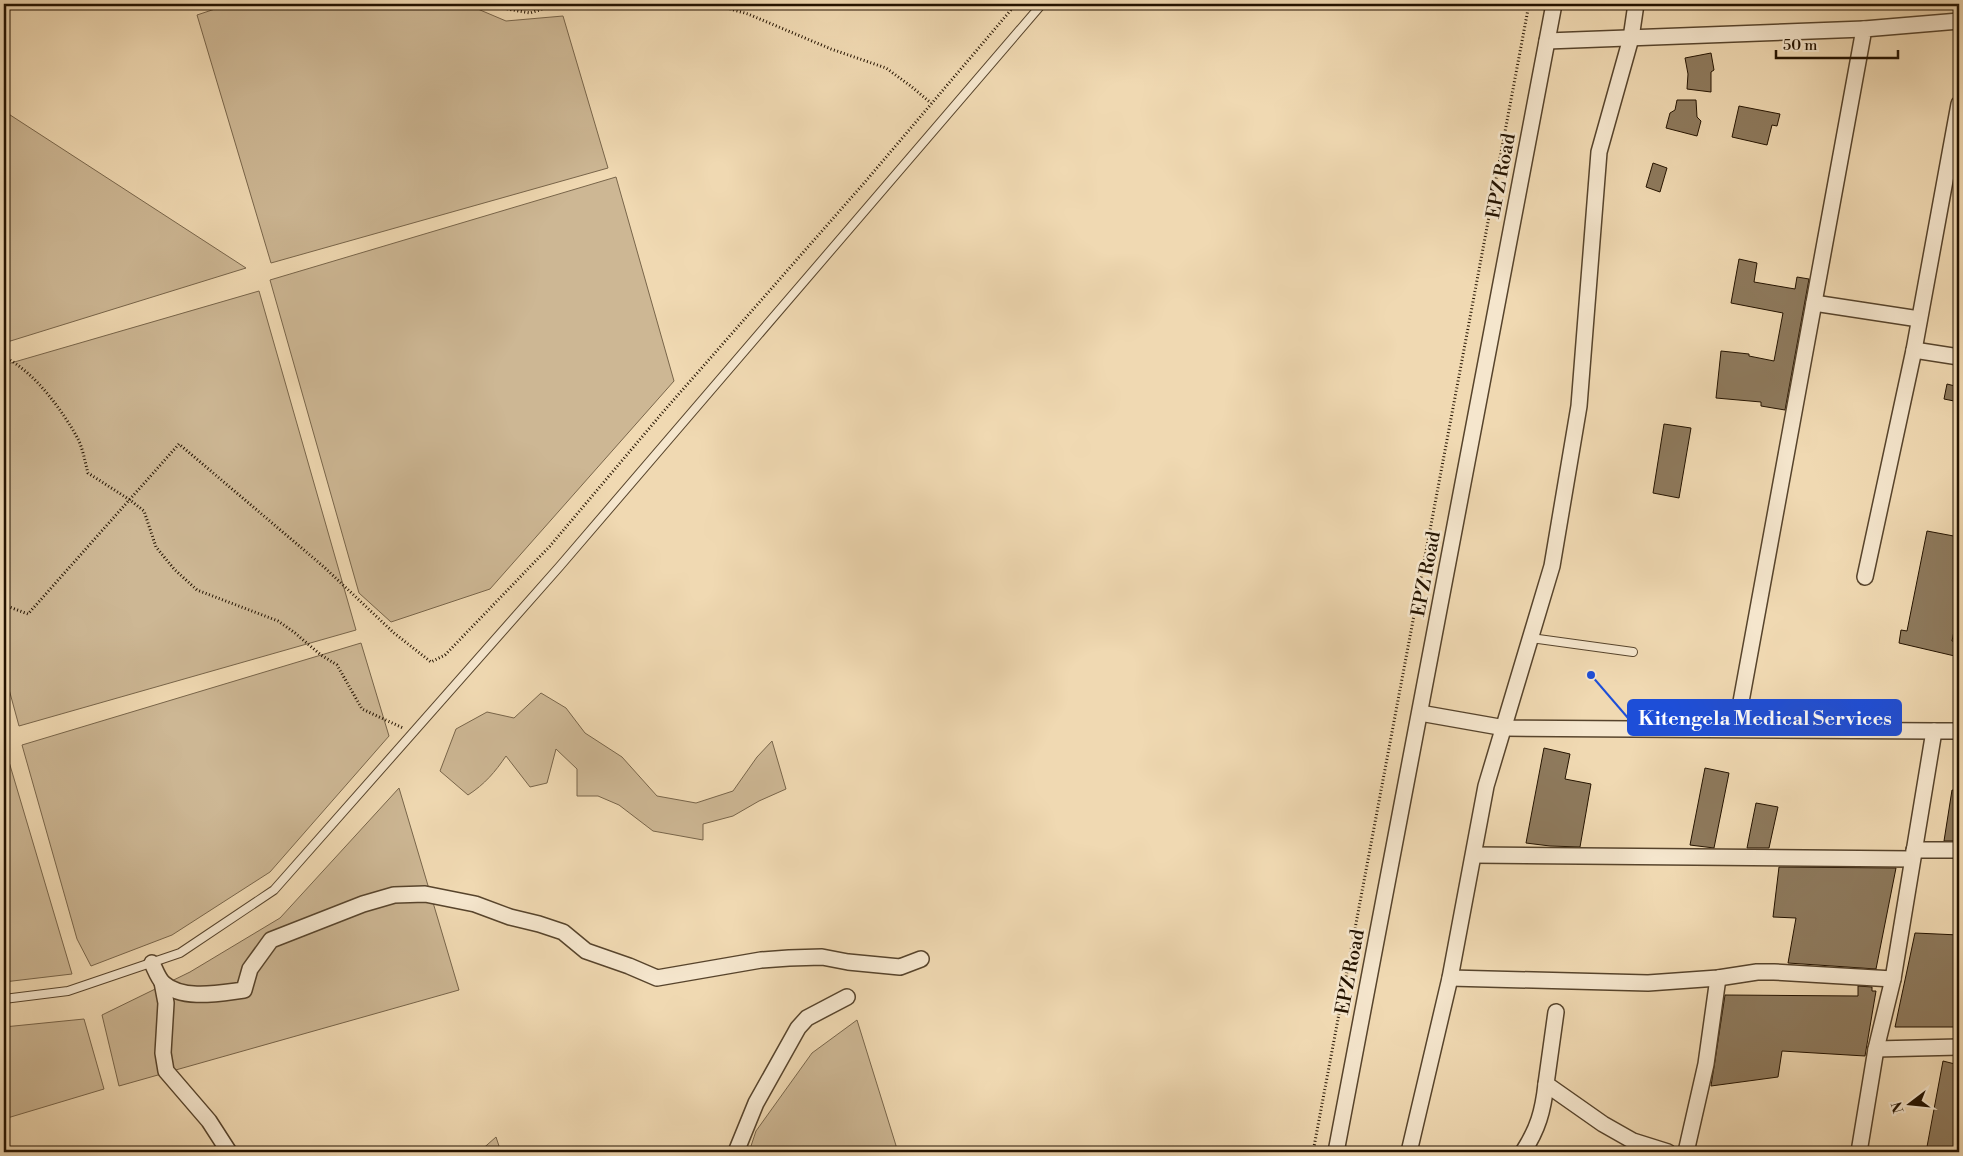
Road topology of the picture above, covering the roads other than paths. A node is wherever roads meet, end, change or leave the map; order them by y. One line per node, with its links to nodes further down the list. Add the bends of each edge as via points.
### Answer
1 (1042, 4): 25 (lane, via 566,558 274,890 180,953)
2 (1554, 4): 7 (street, EPZ Road)
3 (1636, 4): 6 (street)
4 (1959, 21): 5 (street)
5 (1864, 29): 6 (street); 9 (street)
6 (1632, 38): 7 (street); 14 (street, via 1599,152 1579,406 1552,566)
7 (1547, 41): 16 (street, EPZ Road)
8 (1959, 104): 10 (street)
9 (1814, 303): 10 (street); 18 (street)
10 (1919, 319): 11 (street)
11 (1914, 350): 12 (street); 13 (street)
12 (1959, 357)
13 (1865, 577)
14 (1531, 638): 15 (lane); 17 (street)
15 (1633, 652)
16 (1420, 712): 17 (street); 38 (street, EPZ Road)
17 (1505, 728): 18 (street); 23 (street, via 1486,786)
18 (1736, 729): 19 (street)
19 (1934, 731): 20 (street); 22 (street)
20 (1959, 731)
21 (1959, 850): 22 (street)
22 (1913, 854): 23 (street); 28 (street)
23 (1474, 855): 26 (street)
24 (921, 959): 29 (street, via 900,967 822,957 780,958 657,978 586,951 562,932 475,904 425,894 394,895 363,904 271,940 250,969 244,990 175,992)
25 (152, 963): 29 (street); 31 (lane, via 68,991)
26 (1450, 978): 27 (street, via 1648,983); 39 (street)
27 (1718, 978): 28 (street, via 1774,972); 42 (street, via 1706,1064)
28 (1893, 979): 34 (street)
29 (162, 982): 36 (street, via 166,1003 162,1053 166,1071 209,1121)
30 (847, 997): 37 (street, via 806,1018 798,1028 756,1104)
31 (4, 999)
32 (1556, 1012): 35 (street)
33 (1959, 1047): 34 (street)
34 (1876, 1049): 43 (street)
35 (1546, 1084): 40 (street, via 1543,1110); 41 (street, via 1633,1141)
36 (229, 1152)
37 (736, 1152)
38 (1336, 1152)
39 (1409, 1152)
40 (1524, 1152)
41 (1668, 1152)
42 (1686, 1152)
43 (1859, 1152)

